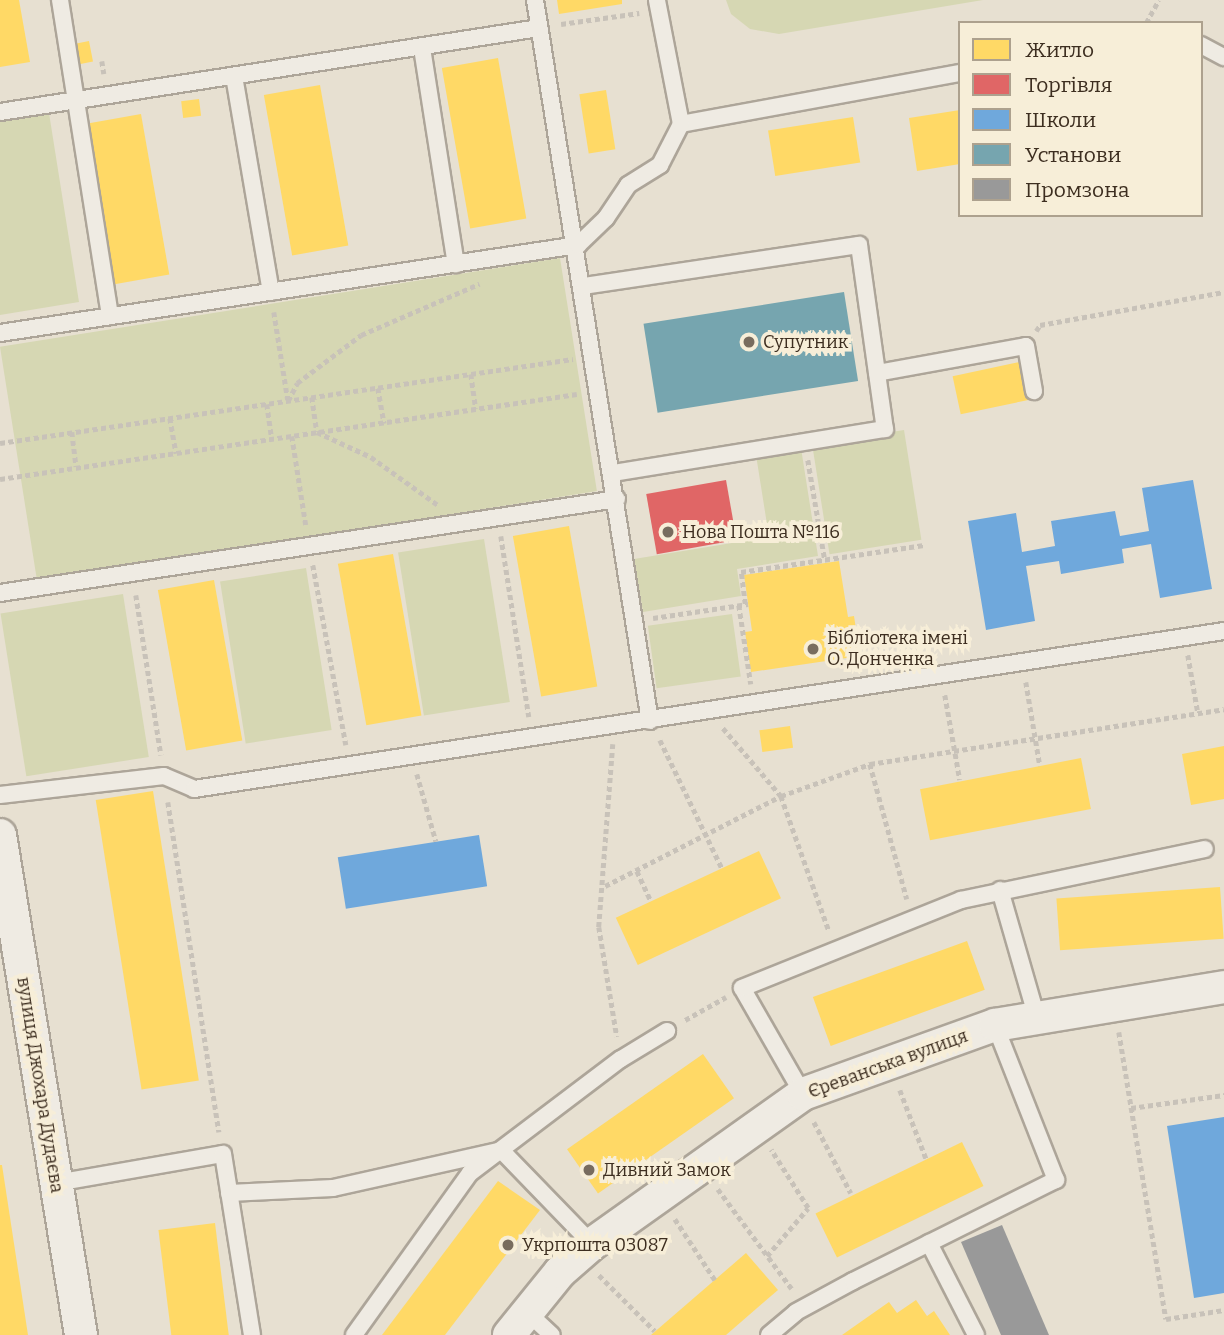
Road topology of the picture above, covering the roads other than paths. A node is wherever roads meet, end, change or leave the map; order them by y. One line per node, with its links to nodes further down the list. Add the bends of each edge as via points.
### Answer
1 (60, 0): 10 (lane)
2 (535, 0): 4 (lane)
3 (658, 5): 12 (lane)
4 (539, 27): 6 (lane); 13 (lane)
5 (1203, 46): 7 (lane)
6 (422, 48): 9 (lane); 14 (lane)
7 (1224, 57)
8 (958, 73): 12 (lane)
9 (234, 76): 10 (lane); 16 (lane)
10 (77, 100): 11 (lane); 17 (lane)
11 (0, 112)
12 (681, 124): 13 (lane, via 660,165 628,185 606,218)
13 (578, 245): 14 (lane); 15 (lane)
14 (456, 264): 16 (lane)
15 (584, 286): 19 (lane, via 859,245); 21 (lane)
16 (271, 292): 17 (lane)
17 (110, 316): 18 (lane)
18 (0, 333)
19 (877, 373): 20 (lane, via 1026,346); 21 (lane, via 885,429)
20 (1034, 391)
21 (613, 473): 22 (lane)
22 (617, 499): 23 (lane); 25 (lane)
23 (0, 593)
24 (1224, 631): 25 (lane)
25 (650, 720): 26 (lane, via 194,789 164,776)
26 (0, 795)
27 (0, 835): 36 (street, вулиця Джохара Дудаєва)
28 (1205, 849): 29 (lane)
29 (1000, 890): 31 (lane); 34 (lane, via 911,917 742,988)
30 (1224, 987): 31 (street, Єреванська вулиця)
31 (1037, 1018): 32 (street, Єреванська вулиця)
32 (995, 1025): 34 (street, Єреванська вулиця); 38 (lane, via 1056,1180)
33 (667, 1031): 35 (lane, via 621,1059)
34 (807, 1105): 39 (street, Єреванська вулиця)
35 (501, 1150): 37 (lane, via 333,1188); 39 (lane); 43 (lane, via 470,1172)
36 (56, 1182): 37 (lane, via 223,1154); 41 (street, вулиця Джохара Дудаєва)
37 (229, 1193): 42 (lane)
38 (929, 1243): 45 (lane, via 805,1307); 46 (lane)
39 (594, 1258): 40 (street, Єреванська вулиця)
40 (518, 1323): 44 (lane)
41 (81, 1335)
42 (252, 1335)
43 (354, 1335)
44 (552, 1335)
45 (769, 1335)
46 (976, 1335)

